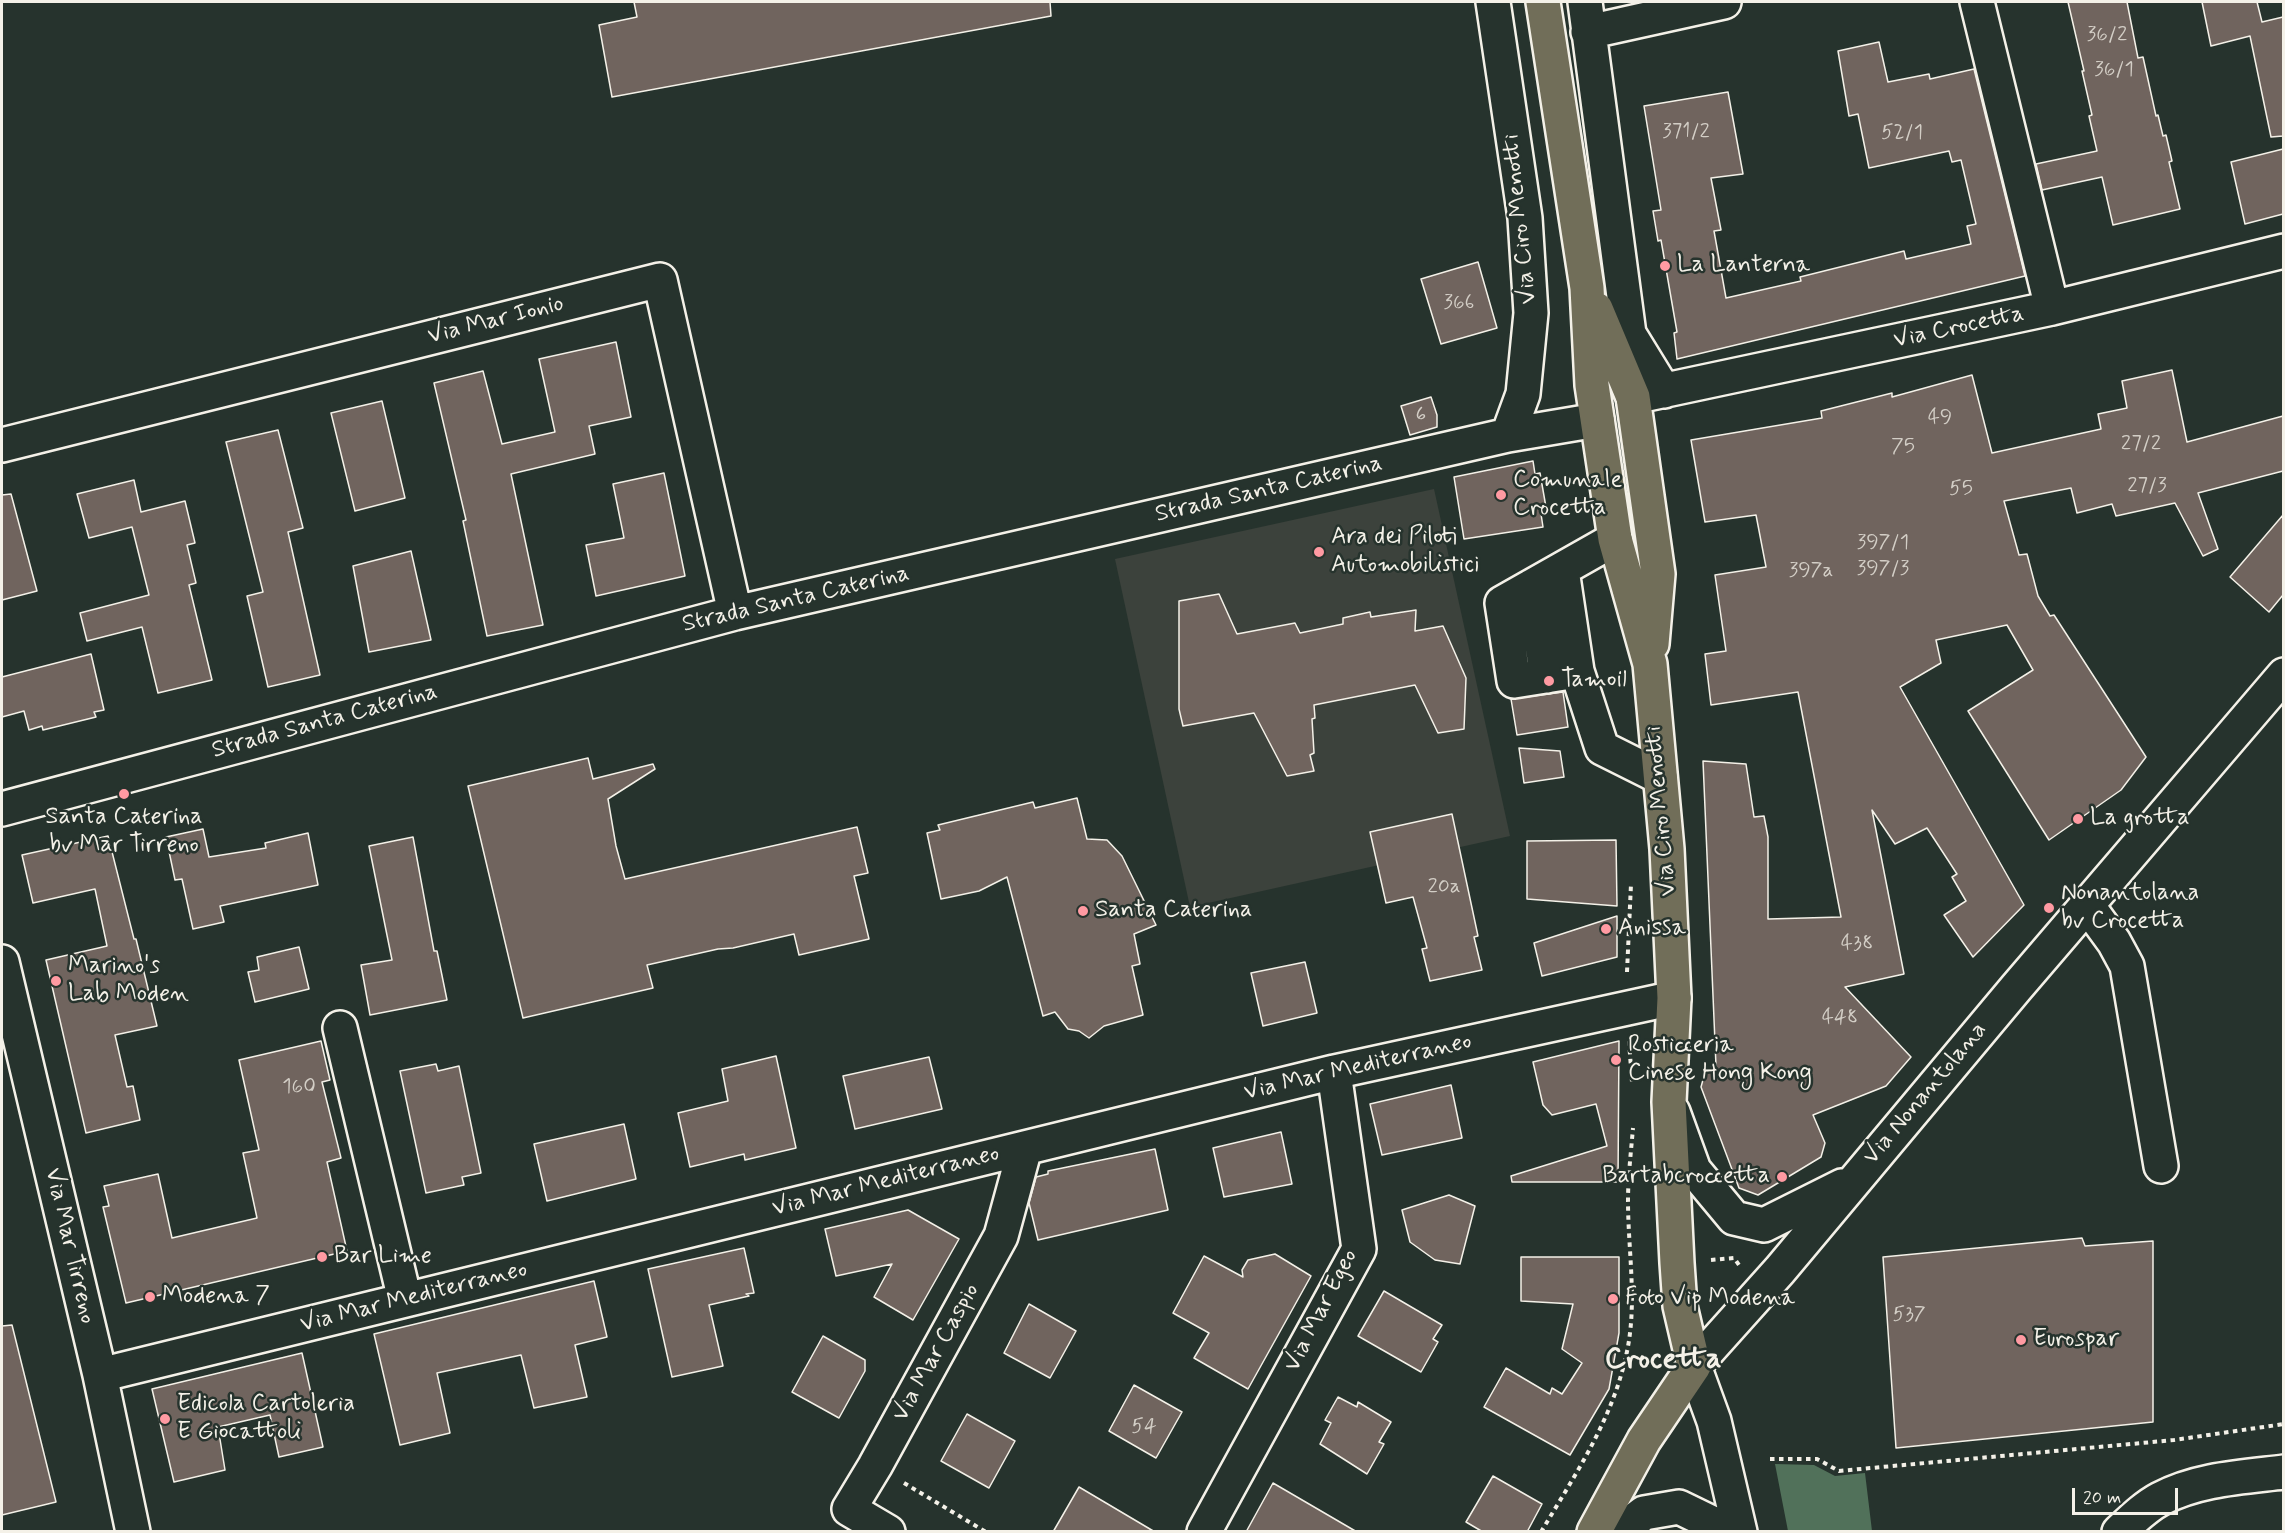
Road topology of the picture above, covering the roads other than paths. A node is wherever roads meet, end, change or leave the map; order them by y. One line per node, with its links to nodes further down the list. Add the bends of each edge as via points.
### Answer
1 (1493, 2): 11 (street, Via Ciro Menotti, via 1525,218 1531,313 1522,394)
2 (1543, 2): 7 (main road, Via Ciro Menotti)
3 (1724, 2): 5 (street)
4 (1977, 2): 8 (street)
5 (1586, 17): 9 (street, Via Ciro Menotti, via 1629,334)
6 (2283, 251): 8 (street, Via Crocetta)
7 (1587, 288): 9 (main road, Via Ciro Menotti); 10 (main road, Via Ciro Menotti)
8 (2052, 308): 9 (street, Via Crocetta)
9 (1648, 394): 16 (main road, Via Ciro Menotti, via 1658,574)
10 (1597, 420): 11 (street, Strada Santa Caterina); 13 (main road, Via Ciro Menotti)
11 (1508, 435): 15 (street, Strada Santa Caterina)
12 (2, 445): 15 (street, Via Mar Ionio, via 660,280)
13 (1615, 539): 14 (street); 16 (main road, Via Ciro Menotti)
14 (1562, 570): 17 (street); 17 (street, via 1532,586)
15 (735, 613): 20 (street, Strada Santa Caterina)
16 (1650, 664): 19 (main road, Via Ciro Menotti)
17 (1562, 673): 19 (street, via 1602,748)
18 (2283, 675): 21 (street, Via Nonantolana)
19 (1660, 777): 23 (main road, Via Ciro Menotti)
20 (2, 808)
21 (2086, 905): 28 (street, via 2127,966); 29 (street, Via Nonantolana)
22 (2, 962): 32 (street, Via Mar Tirreno)
23 (1674, 998): 25 (street, Via Mar Mediterraneo); 26 (main road, Via Ciro Menotti)
24 (340, 1028): 30 (street)
25 (1334, 1072): 27 (street, Via Mar Mediterraneo); 36 (street, Via Mar Egeo, via 1359,1250)
26 (1669, 1102): 29 (street, Via Ciro Menotti, via 1694,1170 1734,1218 1764,1225); 31 (main road, Via Ciro Menotti, via 1680,1306)
27 (1025, 1148): 30 (street, Via Mar Mediterraneo); 35 (street, Via Mar Caspio, via 1001,1236 849,1509)
28 (2161, 1166)
29 (1855, 1180): 31 (street, Via Nonantolana)
30 (405, 1300): 32 (street, Via Mar Mediterraneo)
31 (1694, 1366): 37 (main road, Via Nonantolana, via 1644,1440); 40 (street, via 1714,1421)
32 (100, 1375): 34 (street, Via Mar Tirreno)
33 (2283, 1472): 41 (street, via 2193,1486 2159,1500)
34 (132, 1532)
35 (888, 1532)
36 (1204, 1532)
37 (1594, 1532)
38 (1619, 1532): 39 (street, via 1644,1514 1679,1507 1714,1524)
39 (1719, 1532)
40 (1740, 1532)
41 (2119, 1532)

